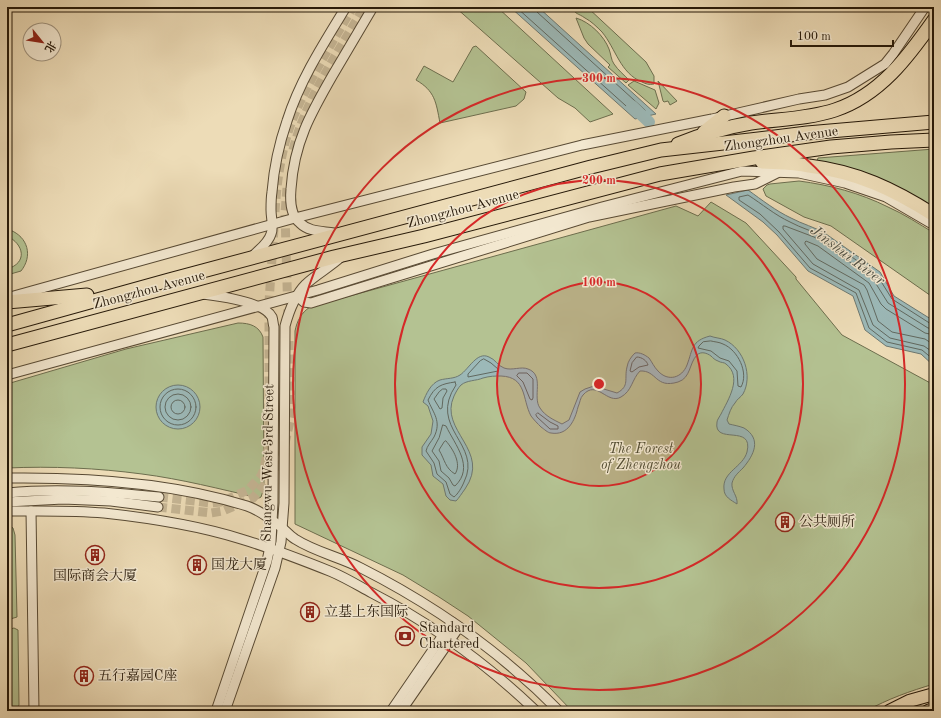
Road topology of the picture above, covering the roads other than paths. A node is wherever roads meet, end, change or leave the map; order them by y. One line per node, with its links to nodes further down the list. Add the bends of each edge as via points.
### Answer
1 (346, 7): 15 (street, via 301,85 287,119 274,171)
2 (373, 7): 14 (street, via 307,122 301,138 295,156 292,183 292,208)
3 (925, 7): 6 (street, via 885,64 848,87 825,95)
4 (934, 20): 5 (highway)
5 (930, 28): 8 (highway, via 891,75 872,90 836,110 750,123)
6 (724, 116): 8 (highway); 14 (street, via 582,145)
7 (934, 122): 10 (highway, Zhongzhou Avenue, via 814,132)
8 (701, 134): 10 (highway)
9 (934, 140): 11 (highway, Zhongzhou Avenue, via 831,147)
10 (661, 150): 17 (highway, Zhongzhou Avenue)
11 (740, 168): 12 (street); 13 (highway, via 808,166 844,173 895,191); 18 (highway, Zhongzhou Avenue, via 688,169 660,174); 22 (street, via 694,183 448,250)
12 (778, 173): 16 (street, via 799,173 858,187 886,198); 22 (street, via 755,184 589,217 311,302 304,302)
13 (934, 215)
14 (295, 218): 15 (street); 17 (street, via 312,230)
15 (272, 224): 19 (street, via 268,241); 23 (street)
16 (934, 225)
17 (343, 234): 19 (highway, Zhongzhou Avenue)
18 (343, 255): 21 (highway, Zhongzhou Avenue); 22 (street, Shangwu West 3rd Street, via 305,285)
19 (250, 259): 20 (highway, Zhongzhou Avenue)
20 (142, 287): 24 (highway, via 66,298); 26 (highway, Zhongzhou Avenue)
21 (196, 294): 25 (street, Shangwu West 3rd Street, via 233,298); 27 (highway, Zhongzhou Avenue)
22 (297, 296): 25 (street); 35 (street, Shangwu West 3rd Street, via 285,326)
23 (7, 298)
24 (7, 302)
25 (257, 307): 28 (street); 34 (street, Shangwu West 3rd Street, via 267,312 274,326)
26 (7, 325)
27 (7, 345)
28 (7, 375)
29 (7, 478): 34 (street, via 84,478 175,490 249,507)
30 (7, 493): 31 (street, via 63,490 112,492 159,502 63,499)
31 (7, 502)
32 (7, 511): 33 (street)
33 (31, 511): 36 (street, via 104,513 170,523 228,535); 42 (street)
34 (272, 520): 35 (street); 36 (street, Shangwu West 3rd Street)
35 (282, 528): 37 (street, Shangwu West 3rd Street); 38 (street, via 295,539 360,568)
36 (270, 549): 37 (street); 43 (street, Shangwu West 3rd Street)
37 (279, 553): 39 (street, via 353,582 418,618); 44 (street, Shangwu West 3rd Street)
38 (455, 624): 39 (street); 48 (street, via 502,659)
39 (446, 637): 45 (street); 46 (street); 47 (street, via 492,672)
40 (934, 694): 49 (main road)
41 (934, 709): 50 (main road)
42 (34, 711)
43 (216, 711)
44 (225, 711)
45 (391, 711)
46 (401, 711)
47 (536, 711)
48 (559, 711)
49 (889, 711)
50 (928, 711)

